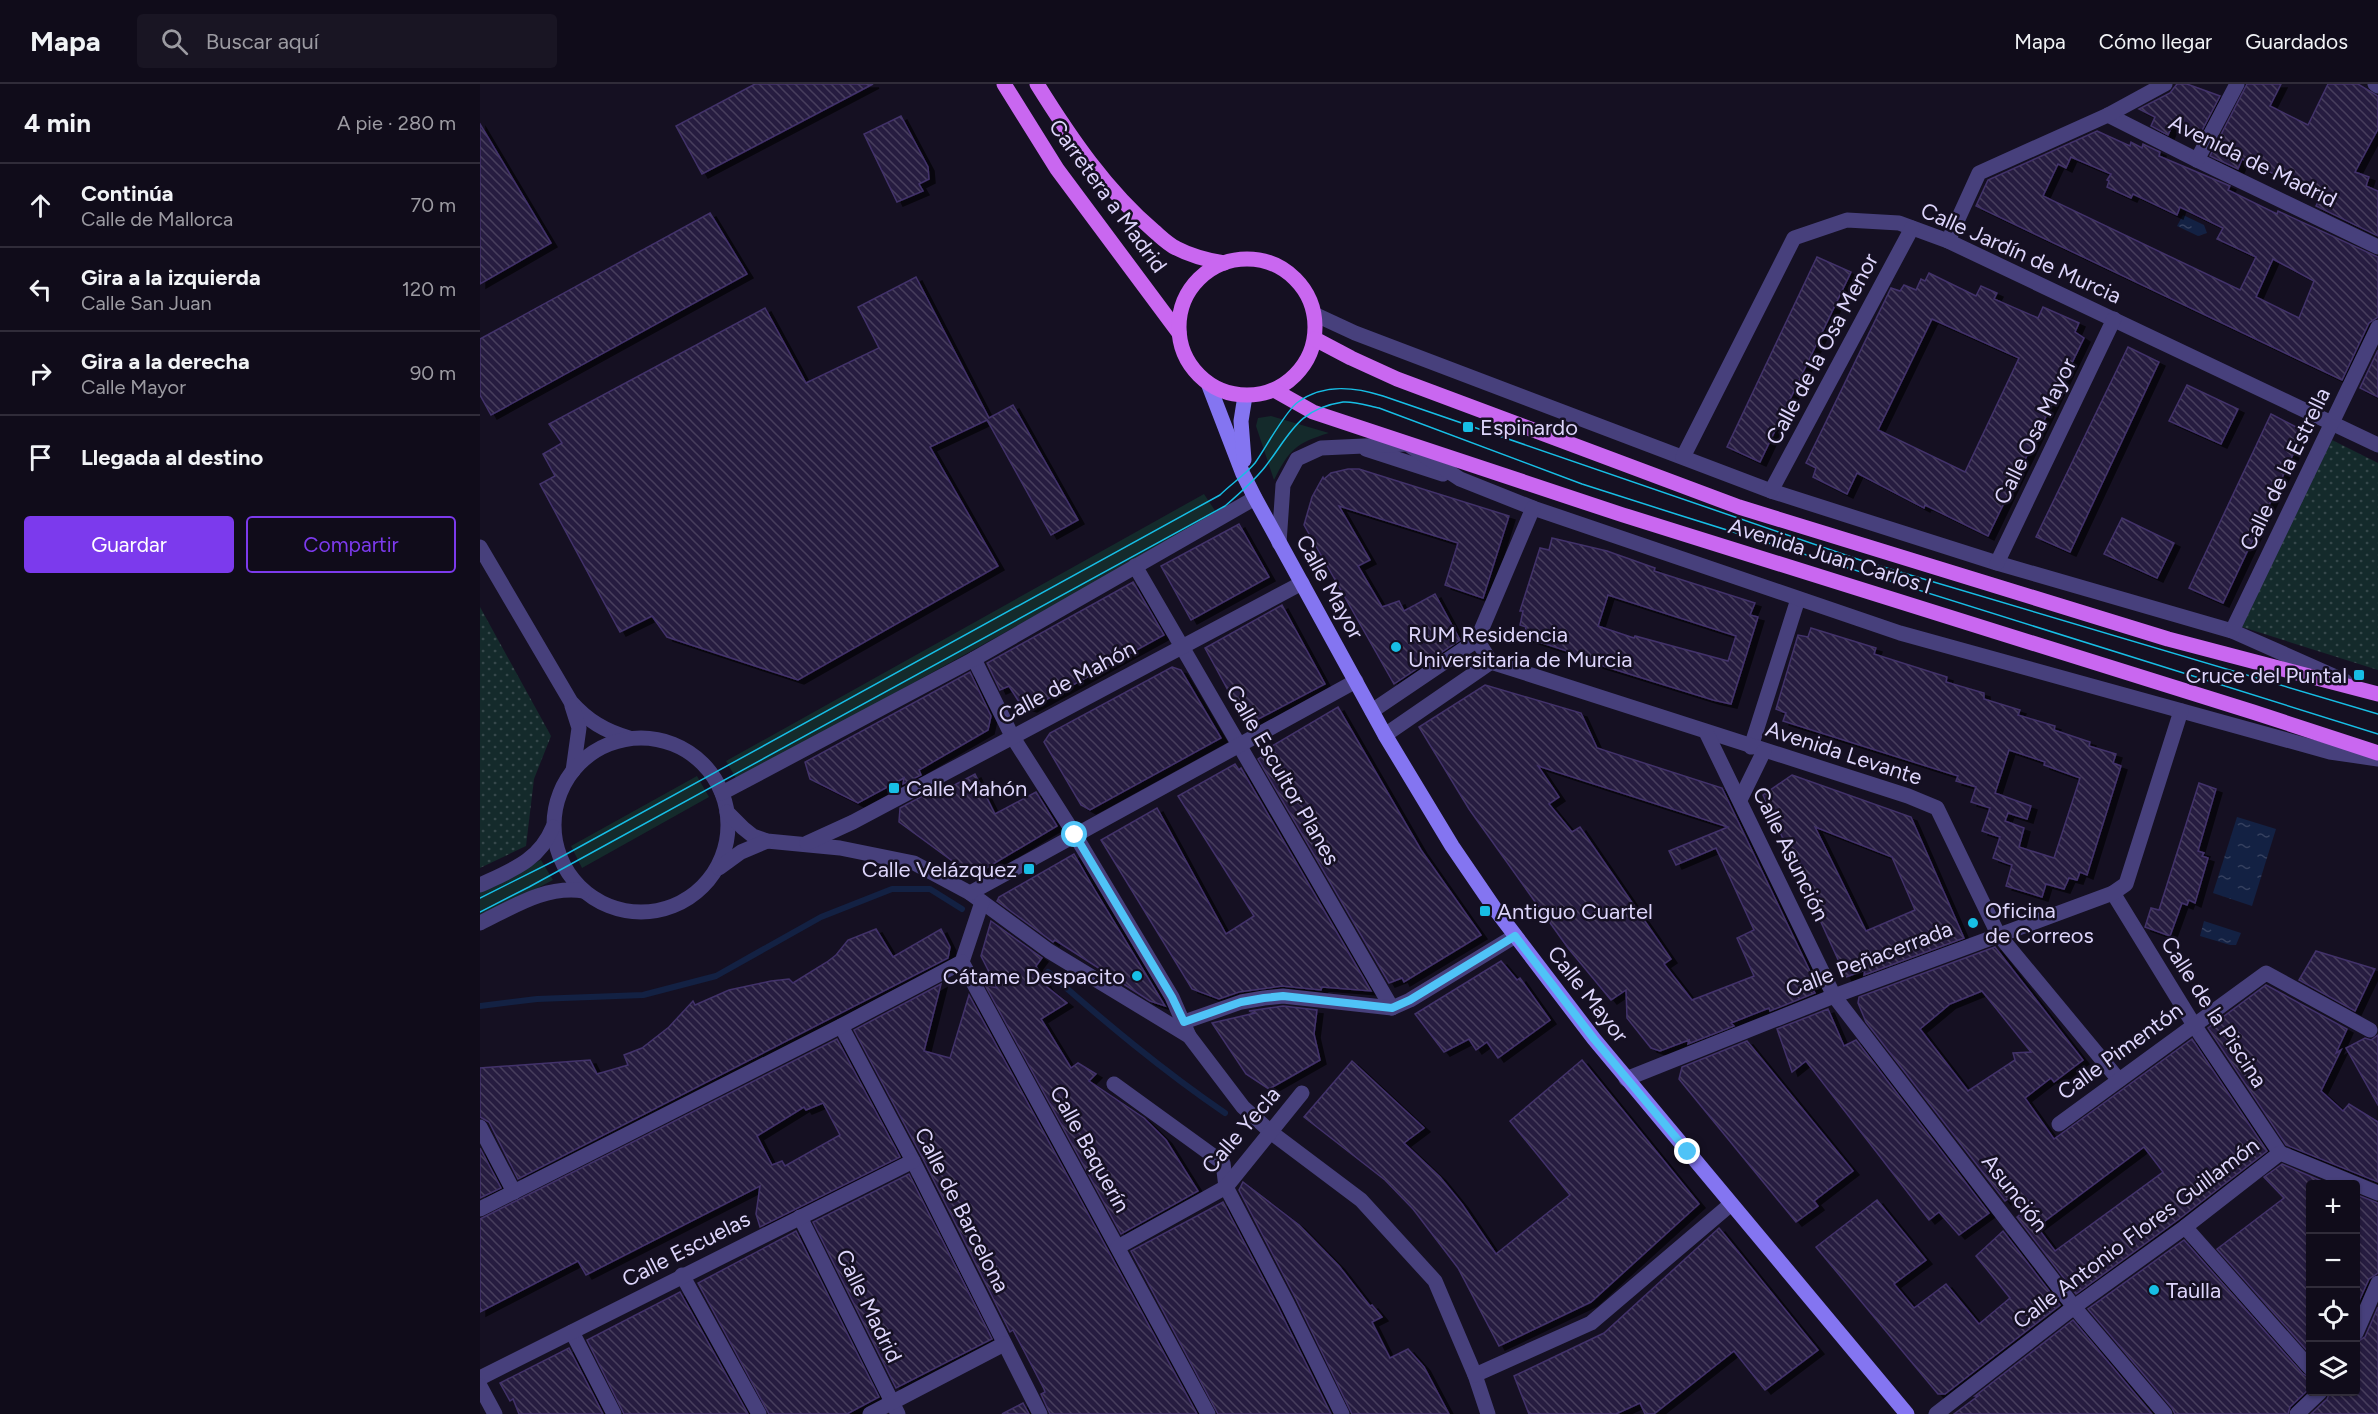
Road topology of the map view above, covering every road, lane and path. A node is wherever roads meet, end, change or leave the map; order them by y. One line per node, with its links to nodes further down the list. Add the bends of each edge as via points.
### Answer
1 (1004, 84): 14 (main road, Carretera a Madrid, via 1057,169)
2 (1037, 84): 10 (main road, Carretera a Madrid, via 1099,174 1136,216 1174,247)
3 (2165, 84): 5 (street)
4 (2236, 84): 6 (street)
5 (2108, 115): 6 (street, Avenida de Madrid); 8 (street, via 1979,173)
6 (2197, 160): 9 (street, Avenida de Madrid)
7 (1912, 228): 8 (street, Calle Jardín de Murcia); 23 (street, Calle Jardín de Murcia, via 1899,223 1847,220 1794,238); 25 (street, Calle de la Osa Menor)
8 (1948, 241): 12 (street, Calle Jardín de Murcia)
9 (2378, 247)
10 (1224, 263): 11 (main road, via 1253,259 1281,268 1303,287); 14 (main road, via 1208,272 1190,291 1180,315)
11 (1314, 314): 15 (main road); 23 (street)
12 (2114, 319): 19 (street, Calle Jardín de Murcia); 30 (street, Calle Osa Mayor)
13 (2378, 327): 19 (street, Calle de la Estrella)
14 (1179, 333): 16 (main road, via 1189,363)
15 (1315, 339): 17 (main road, via 1301,370); 40 (main road, Avenida Juan Carlos I, via 1396,379 1739,507 2168,639)
16 (1208, 383): 18 (main road); 26 (main road)
17 (1274, 390): 18 (main road); 20 (main road, Avenida Juan Carlos I, via 1313,412)
18 (1245, 396): 26 (main road, via 1243,456)
19 (2333, 424): 21 (street, Calle Jardín de Murcia); 34 (street, Calle de la Estrella)
20 (1407, 444): 22 (street); 24 (street); 50 (main road, Avenida Juan Carlos I)
21 (2378, 445)
22 (1357, 446): 24 (street); 28 (street, via 1321,448 1297,459 1282,485)
23 (1683, 457): 25 (street)
24 (1460, 479): 27 (street)
25 (1771, 491): 30 (street)
26 (1255, 498): 28 (main road, Calle Mayor); 31 (street)
27 (1533, 508): 33 (street); 35 (street)
28 (1279, 543): 32 (main road, Calle Mayor)
29 (480, 547): 41 (street)
30 (1997, 563): 34 (street)
31 (1135, 566): 36 (street, Calle Escultor Planes); 37 (street)
32 (1302, 583): 36 (street, Calle de Mahón); 39 (main road, Calle Mayor)
33 (1798, 599): 43 (street, via 1900,633); 49 (street)
34 (2232, 631): 40 (street)
35 (1477, 640): 38 (street); 42 (street)
36 (1183, 646): 46 (street, Calle de Mahón); 48 (street, Calle Escultor Planes)
37 (974, 659): 46 (street); 53 (street)
38 (1491, 662): 44 (street, Avenida Levante); 45 (street)
39 (1356, 681): 42 (main road, Calle Mayor); 48 (street)
40 (2373, 692)
41 (571, 702): 47 (street, via 591,722); 52 (street, via 579,728)
42 (1372, 711): 45 (main road, Calle Mayor)
43 (2181, 711): 51 (street, via 2330,752); 65 (street, via 2126,884)
44 (1707, 732): 49 (street, Avenida Levante); 54 (street, Calle Asunción)
45 (1385, 735): 69 (main road, Calle Mayor, via 1452,846)
46 (1012, 736): 56 (street, Calle de Mahón); 58 (street)
47 (631, 739): 52 (street, via 605,746); 53 (street, via 659,740 686,751 708,769)
48 (1239, 745): 58 (street); 72 (street, Calle Escultor Planes)
49 (1758, 749): 54 (street); 68 (street, Avenida Levante, via 1937,807)
50 (2378, 753)
51 (2378, 759)
52 (573, 771): 57 (street, via 560,791)
53 (722, 794): 55 (street)
54 (1740, 800): 71 (street, Calle Asunción)
55 (727, 812): 59 (street, via 753,836); 62 (street, via 728,836)
56 (853, 822): 60 (street, Calle de Mahón); 61 (street, via 852,835)
57 (554, 827): 63 (street, via 534,857); 64 (street, via 562,863)
58 (1075, 835): 66 (street); 75 (street, via 1172,997)
59 (767, 841): 60 (street); 62 (street, via 741,852)
60 (805, 844): 61 (street)
61 (862, 852): 66 (street, via 914,863)
62 (716, 870): 64 (street, via 694,895 663,910 630,912 613,908)
63 (480, 885)
64 (584, 891): 67 (street, via 542,894)
65 (2113, 893): 68 (street, Calle Peñacerrada); 73 (street, Calle de la Piscina)
66 (976, 897): 70 (street); 75 (street, via 1049,951)
67 (480, 923)
68 (1998, 934): 71 (street, Calle Peñacerrada); 78 (street, Avenida Levante)
69 (1515, 936): 72 (street); 77 (main road, Calle Mayor)
70 (962, 962): 74 (street); 93 (street, Calle Baquerín)
71 (1834, 996): 77 (street, Calle Peñacerrada); 96 (street, Asunción)
72 (1392, 1008): 75 (street, via 1283,996 1241,1002)
73 (2194, 1025): 76 (street, Calle Pimentón, via 2266,973); 78 (street, Calle Pimentón); 84 (street, Calle de la Piscina)
74 (841, 1026): 85 (street, Calle de Barcelona); 87 (street)
75 (1186, 1029): 83 (street, via 1243,1107)
76 (2370, 1030)
77 (1626, 1079): 89 (main road, Calle Mayor)
78 (2119, 1080): 81 (street, Calle Pimentón)
79 (1114, 1084): 86 (street, via 1223,1163)
80 (1302, 1094): 83 (street, Calle Yecla)
81 (2059, 1124)
82 (480, 1127): 87 (street)
83 (1272, 1133): 86 (street, Calle Yecla); 101 (street, via 1361,1200 1435,1281)
84 (2280, 1153): 88 (street, Calle Antonio Flores Guillamón); 92 (street, Calle Antonio Flores Guillamón)
85 (913, 1161): 91 (street, Calle Escuelas); 99 (street, Calle de Barcelona)
86 (1226, 1187): 93 (street, Calle Yecla); 112 (street)
87 (514, 1192): 90 (street)
88 (2378, 1193)
89 (1731, 1204): 101 (street, via 1591,1323); 114 (main road, Calle Mayor)
90 (480, 1209)
91 (800, 1217): 94 (street, Calle Escuelas); 105 (street, Calle Madrid)
92 (2185, 1227): 96 (street, Calle Antonio Flores Guillamón); 100 (street)
93 (1118, 1247): 111 (street, Calle Baquerín)
94 (682, 1275): 98 (street, Calle Escuelas); 108 (street)
95 (2378, 1283): 97 (street)
96 (2074, 1307): 115 (street, Calle Antonio Flores Guillamón); 116 (street, Asunción)
97 (2360, 1322)
98 (572, 1332): 102 (street, Calle Escuelas); 107 (street)
99 (1004, 1344): 105 (street); 110 (street, Calle de Barcelona)
100 (2306, 1363)
101 (1475, 1375): 113 (street)
102 (480, 1378)
103 (480, 1386): 106 (street)
104 (2316, 1396): 117 (street)
105 (895, 1408): 109 (street)
106 (495, 1414)
107 (614, 1414)
108 (759, 1414)
109 (870, 1414)
110 (1040, 1414)
111 (1208, 1414)
112 (1342, 1414)
113 (1488, 1414)
114 (1907, 1414)
115 (1936, 1414)
116 (2165, 1414)
117 (2297, 1414)

